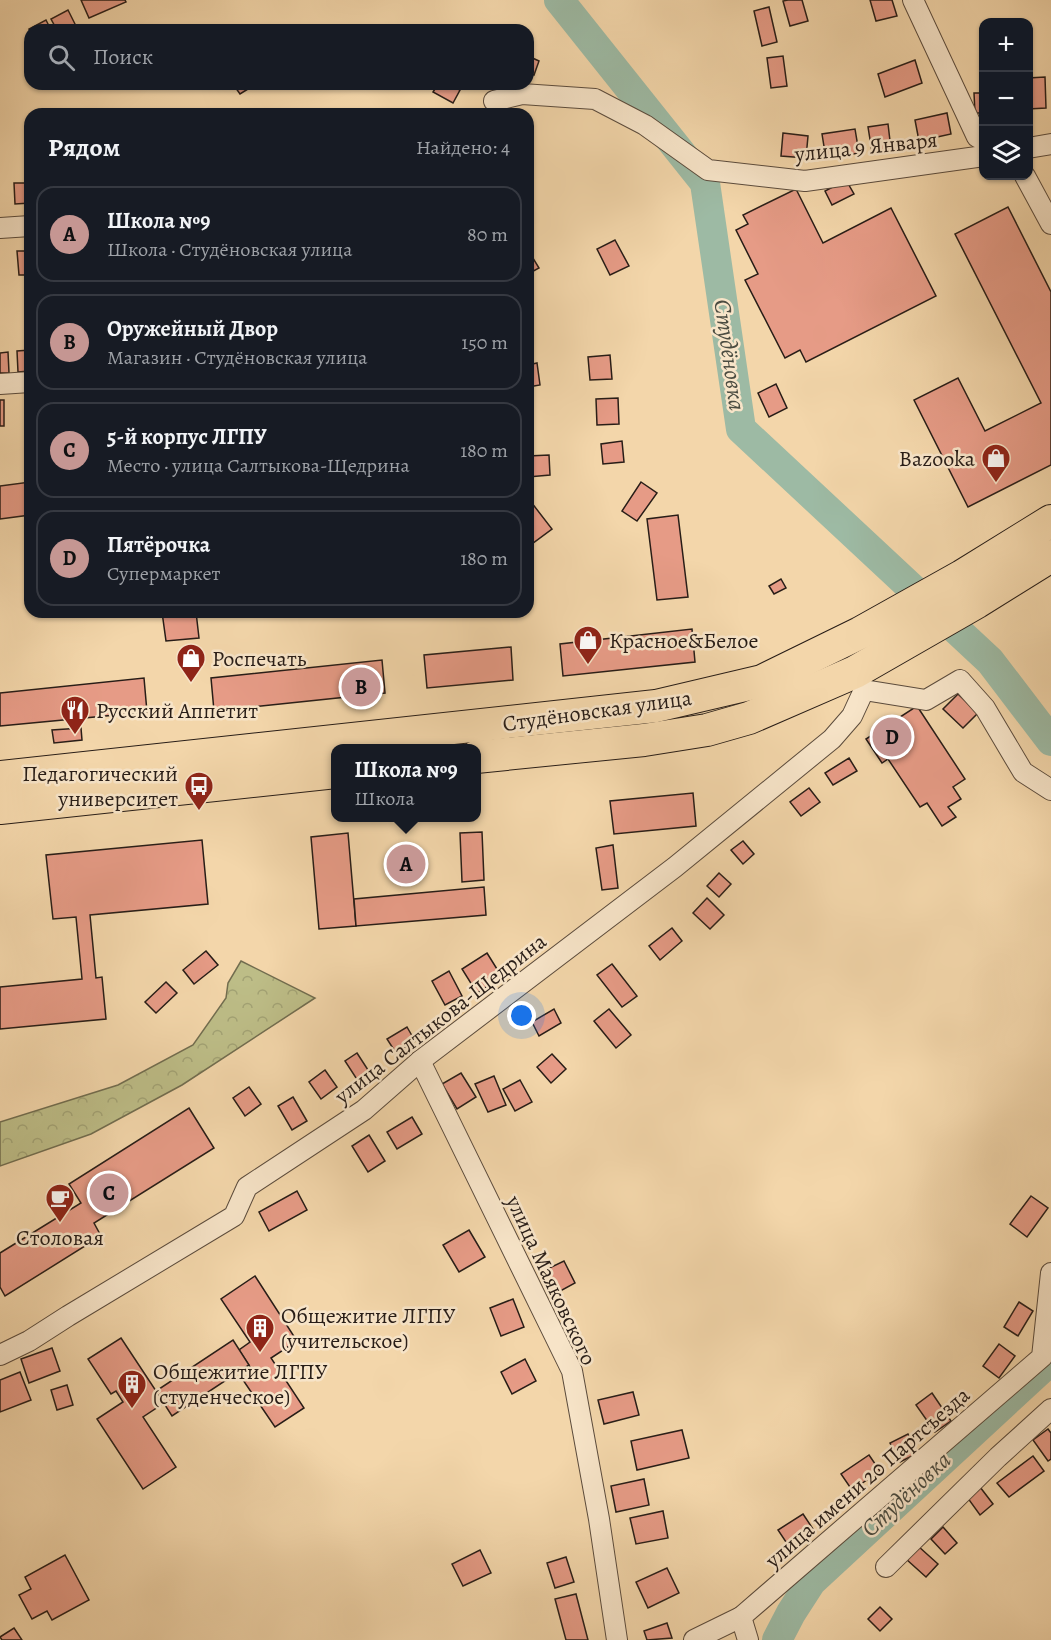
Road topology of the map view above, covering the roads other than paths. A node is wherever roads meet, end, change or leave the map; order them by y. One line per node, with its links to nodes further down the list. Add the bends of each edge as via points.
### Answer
1 (913, 0): 3 (street)
2 (494, 101): 6 (street, улица 9 Января, via 522,94 595,99 645,125 708,170 805,181)
3 (979, 138)
4 (1051, 144): 5 (street)
5 (1033, 147)
6 (979, 157)
7 (1027, 180): 8 (street)
8 (1051, 224)
9 (24, 226): 10 (street)
10 (0, 228)
11 (24, 382): 12 (street)
12 (0, 384)
13 (1051, 521): 15 (main road)
14 (1051, 556): 15 (main road)
15 (970, 589): 16 (main road, Студёновская улица); 19 (main road, Студёновская улица, via 860,633 762,681 656,706)
16 (864, 674): 17 (main road, Студёновская улица, via 749,718 706,730); 20 (street, via 926,700 960,680 985,708 1023,772); 22 (street, улица Салтыкова-Щедрина, via 852,716 832,739 675,867)
17 (481, 758)
18 (331, 773): 21 (main road)
19 (0, 777)
20 (1051, 790)
21 (0, 808)
22 (420, 1061): 24 (street, улица Салтыкова-Щедрина, via 364,1110 247,1187 234,1216 28,1341); 28 (street, улица Маяковского, via 572,1371)
23 (1051, 1273): 27 (street, улица имени 20 Партсъезда, via 1042,1357)
24 (0, 1354)
25 (1051, 1409): 26 (street)
26 (886, 1567)
27 (741, 1617): 29 (street, улица имени 20 Партсъезда); 30 (street)
28 (616, 1640)
29 (694, 1640)
30 (748, 1640)

